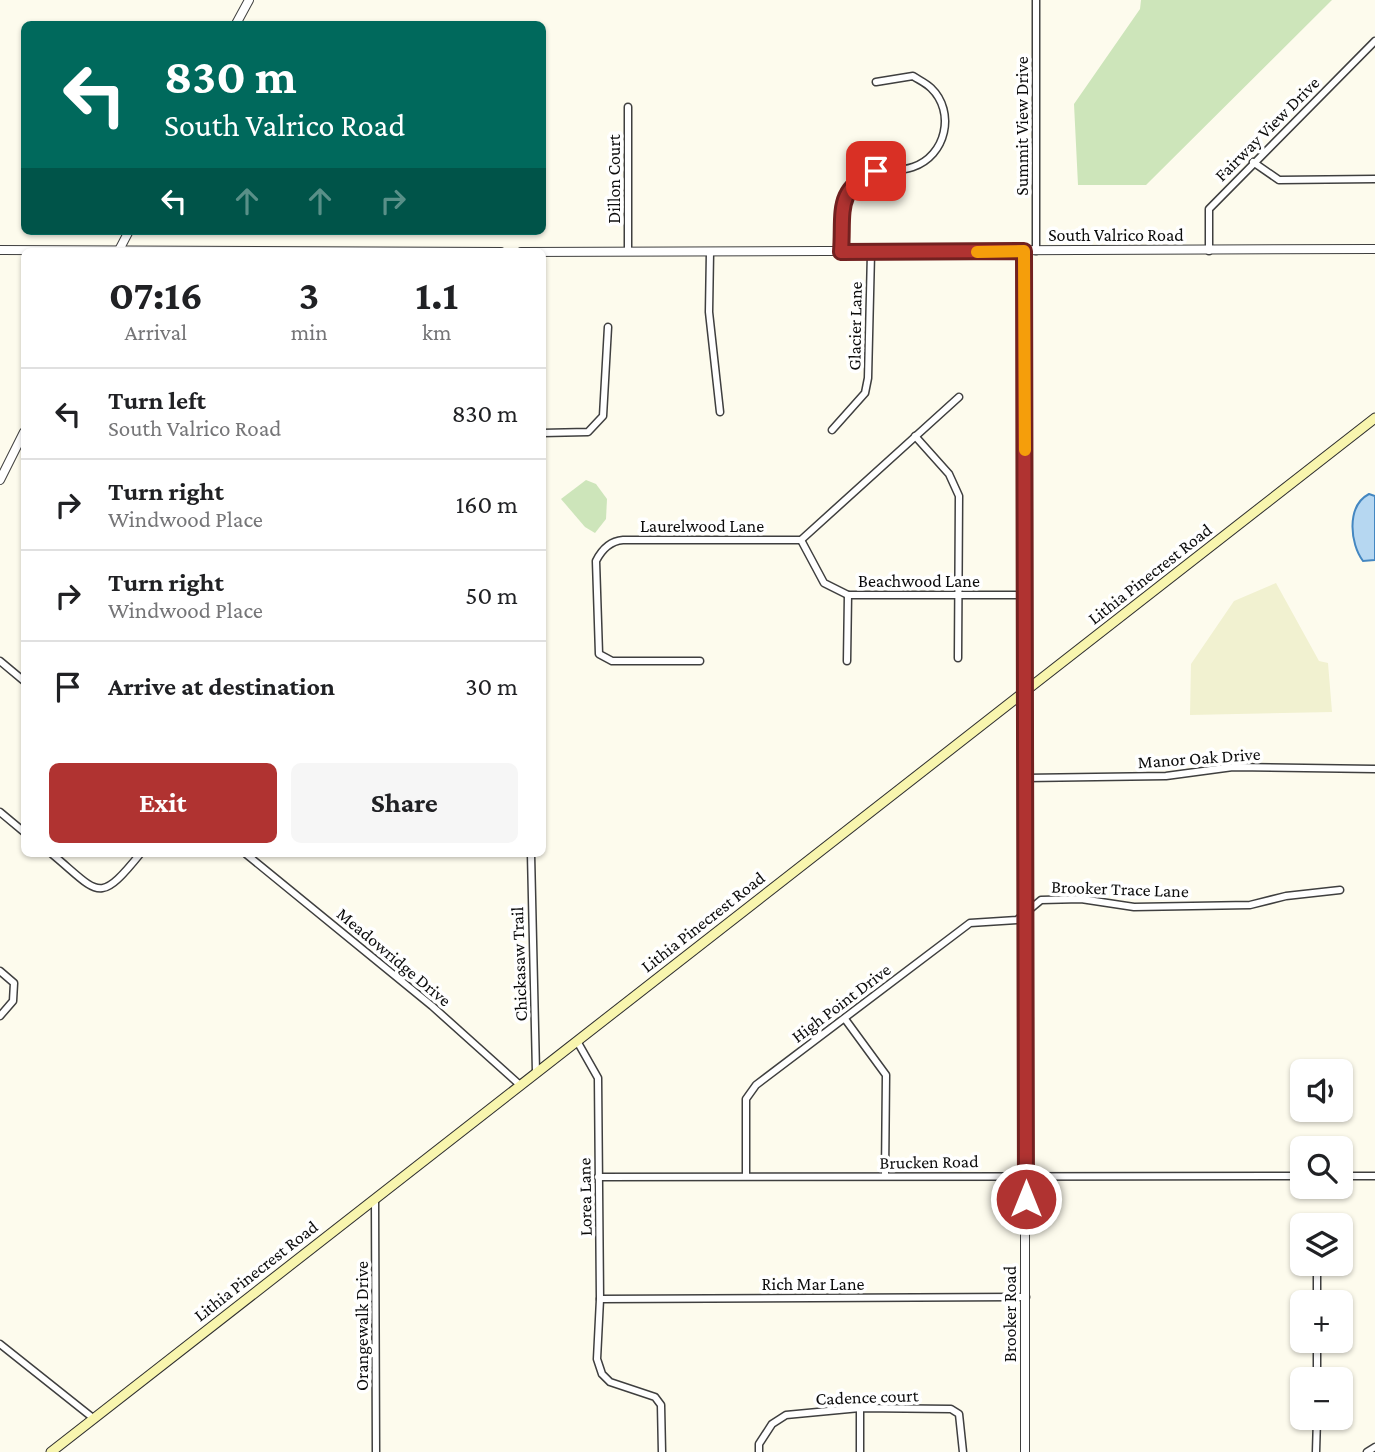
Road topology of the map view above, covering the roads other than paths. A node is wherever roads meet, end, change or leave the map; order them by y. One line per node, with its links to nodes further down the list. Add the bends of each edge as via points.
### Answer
1 (249, 0): 3 (street)
2 (1036, 0): 14 (street, Summit View Drive)
3 (238, 21)
4 (1375, 41): 7 (street, Fairway View Drive)
5 (876, 82): 18 (street, via 913,76 932,88 943,106 947,129 934,154 914,167 876,171 845,192)
6 (628, 107): 12 (street, Dillon Court)
7 (1253, 162): 8 (street, via 1279,180); 15 (street, Fairway View Drive, via 1209,209)
8 (1375, 179)
9 (1375, 249): 15 (street, South Valrico Road)
10 (0, 250): 11 (street)
11 (21, 250)
12 (628, 251): 16 (street, South Valrico Road); 17 (street, South Valrico Road)
13 (1024, 251): 14 (street, South Valrico Road); 19 (street, South Valrico Road); 32 (street, Brooker Road)
14 (1035, 251): 15 (street, South Valrico Road)
15 (1209, 251)
16 (546, 252)
17 (710, 252): 18 (street, South Valrico Road); 22 (street, via 709,312)
18 (841, 252): 19 (street, South Valrico Road)
19 (872, 253): 24 (street, Glacier Lane, via 865,393)
20 (608, 327): 25 (street, via 603,416 588,432)
21 (959, 397): 26 (street)
22 (720, 412)
23 (1375, 418): 38 (main road, Lithia Pinecrest Road)
24 (832, 430)
25 (546, 433)
26 (915, 436): 29 (street); 31 (street, via 949,474 959,496)
27 (21, 438): 28 (street)
28 (0, 480)
29 (801, 540): 30 (street, Beachwood Lane, via 824,583); 35 (street, Laurelwood Lane, via 623,540 611,542 601,552 596,561 599,654 612,661)
30 (848, 595): 31 (street, Beachwood Lane); 36 (street)
31 (959, 595): 32 (street, Beachwood Lane); 33 (street)
32 (1025, 595): 38 (street, Brooker Road)
33 (958, 658)
34 (0, 661): 37 (street)
35 (700, 661)
36 (847, 661)
37 (21, 678)
38 (1025, 691): 40 (street, Brooker Road); 52 (main road, Lithia Pinecrest Road)
39 (1375, 769): 40 (street, Manor Oak Drive, via 1233,767 1166,776)
40 (1025, 778): 48 (street, Brooker Road)
41 (0, 812): 42 (street)
42 (21, 830)
43 (56, 857): 44 (street, via 89,885 103,889 116,884)
44 (138, 857)
45 (250, 857): 54 (street, Meadowridge Drive, via 432,1006)
46 (531, 857): 53 (street, Chickasaw Trail)
47 (1340, 890): 48 (street, Brooker Trace Lane, via 1250,905 1133,906 1081,899 1041,900)
48 (1026, 910): 51 (street, High Point Drive, via 1017,920 971,923); 55 (street, Brooker Road)
49 (0, 971): 50 (street, via 14,983 12,1001)
50 (0, 1017)
51 (845, 1019): 56 (street, via 886,1075); 61 (street, High Point Drive, via 756,1085 746,1099)
52 (577, 1041): 53 (main road, Lithia Pinecrest Road); 60 (street, Lorea Lane, via 598,1078)
53 (536, 1072): 54 (main road, Lithia Pinecrest Road)
54 (520, 1085): 62 (main road, Lithia Pinecrest Road)
55 (1026, 1175): 56 (street, Brucken Road); 57 (street, Brucken Road); 63 (street, Brooker Road)
56 (885, 1176): 61 (street, Brucken Road)
57 (1290, 1176)
58 (1353, 1176): 59 (street)
59 (1375, 1176)
60 (598, 1177): 61 (street, Brucken Road); 64 (street, Lorea Lane)
61 (746, 1177)
62 (375, 1199): 67 (main road, Lithia Pinecrest Road); 72 (street, Orangewalk Drive)
63 (1026, 1297): 64 (street, Rich Mar Lane); 77 (street, Brooker Road)
64 (600, 1299): 73 (street, Lorea Lane, via 597,1359 602,1374 661,1405)
65 (0, 1344): 67 (street)
66 (860, 1408): 74 (street, Cadence court, via 786,1415 772,1424); 75 (street); 76 (street, Cadence court, via 951,1409 959,1414)
67 (93, 1418): 70 (main road, Lithia Pinecrest Road)
68 (1317, 1430): 78 (street)
69 (1375, 1447): 79 (street)
70 (62, 1448): 71 (main road, Lithia Pinecrest Road)
71 (51, 1452)
72 (376, 1452)
73 (662, 1452)
74 (759, 1452)
75 (860, 1452)
76 (963, 1452)
77 (1025, 1452)
78 (1317, 1452)
79 (1367, 1452)

